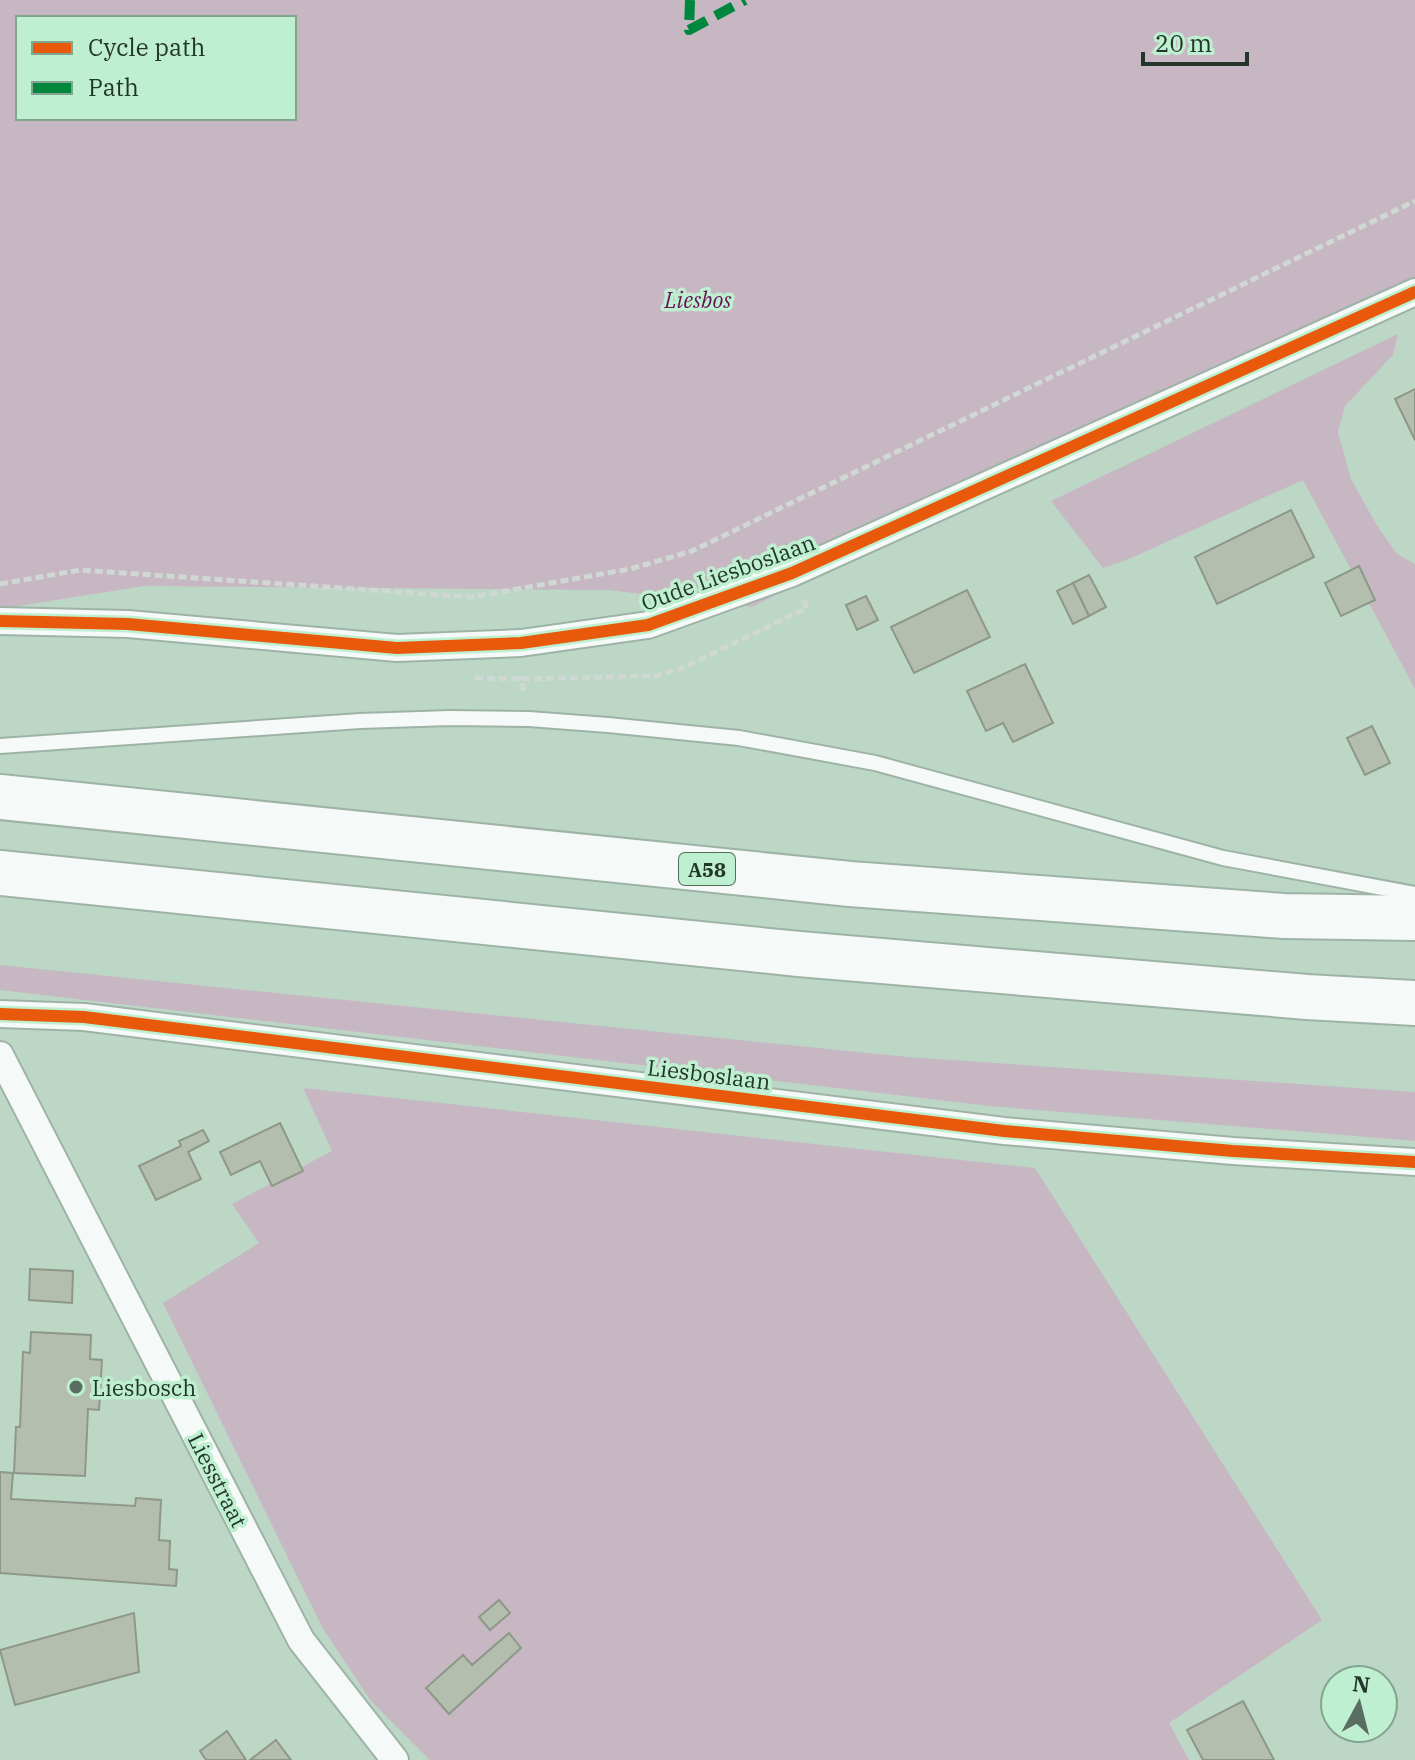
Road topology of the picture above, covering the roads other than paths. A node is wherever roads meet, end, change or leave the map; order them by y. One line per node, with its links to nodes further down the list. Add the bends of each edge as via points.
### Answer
1 (1415, 292): 2 (street, Oude Liesboslaan, via 792,573 648,625 521,643 397,648 128,624)
2 (0, 621)
3 (0, 746): 8 (lane, via 450,718 529,719 739,738 875,763 1223,858)
4 (0, 797): 9 (highway, A58, via 850,884 1284,916)
5 (0, 873): 6 (highway)
6 (59, 879): 7 (lane); 10 (highway, via 799,954)
7 (0, 885)
8 (1415, 894)
9 (1415, 918)
10 (1415, 1003)
11 (0, 1014): 13 (street, Liesboslaan, via 84,1017 1004,1131)
12 (0, 1055): 14 (street, Liesstraat, via 301,1640)
13 (1415, 1162)
14 (395, 1760)

